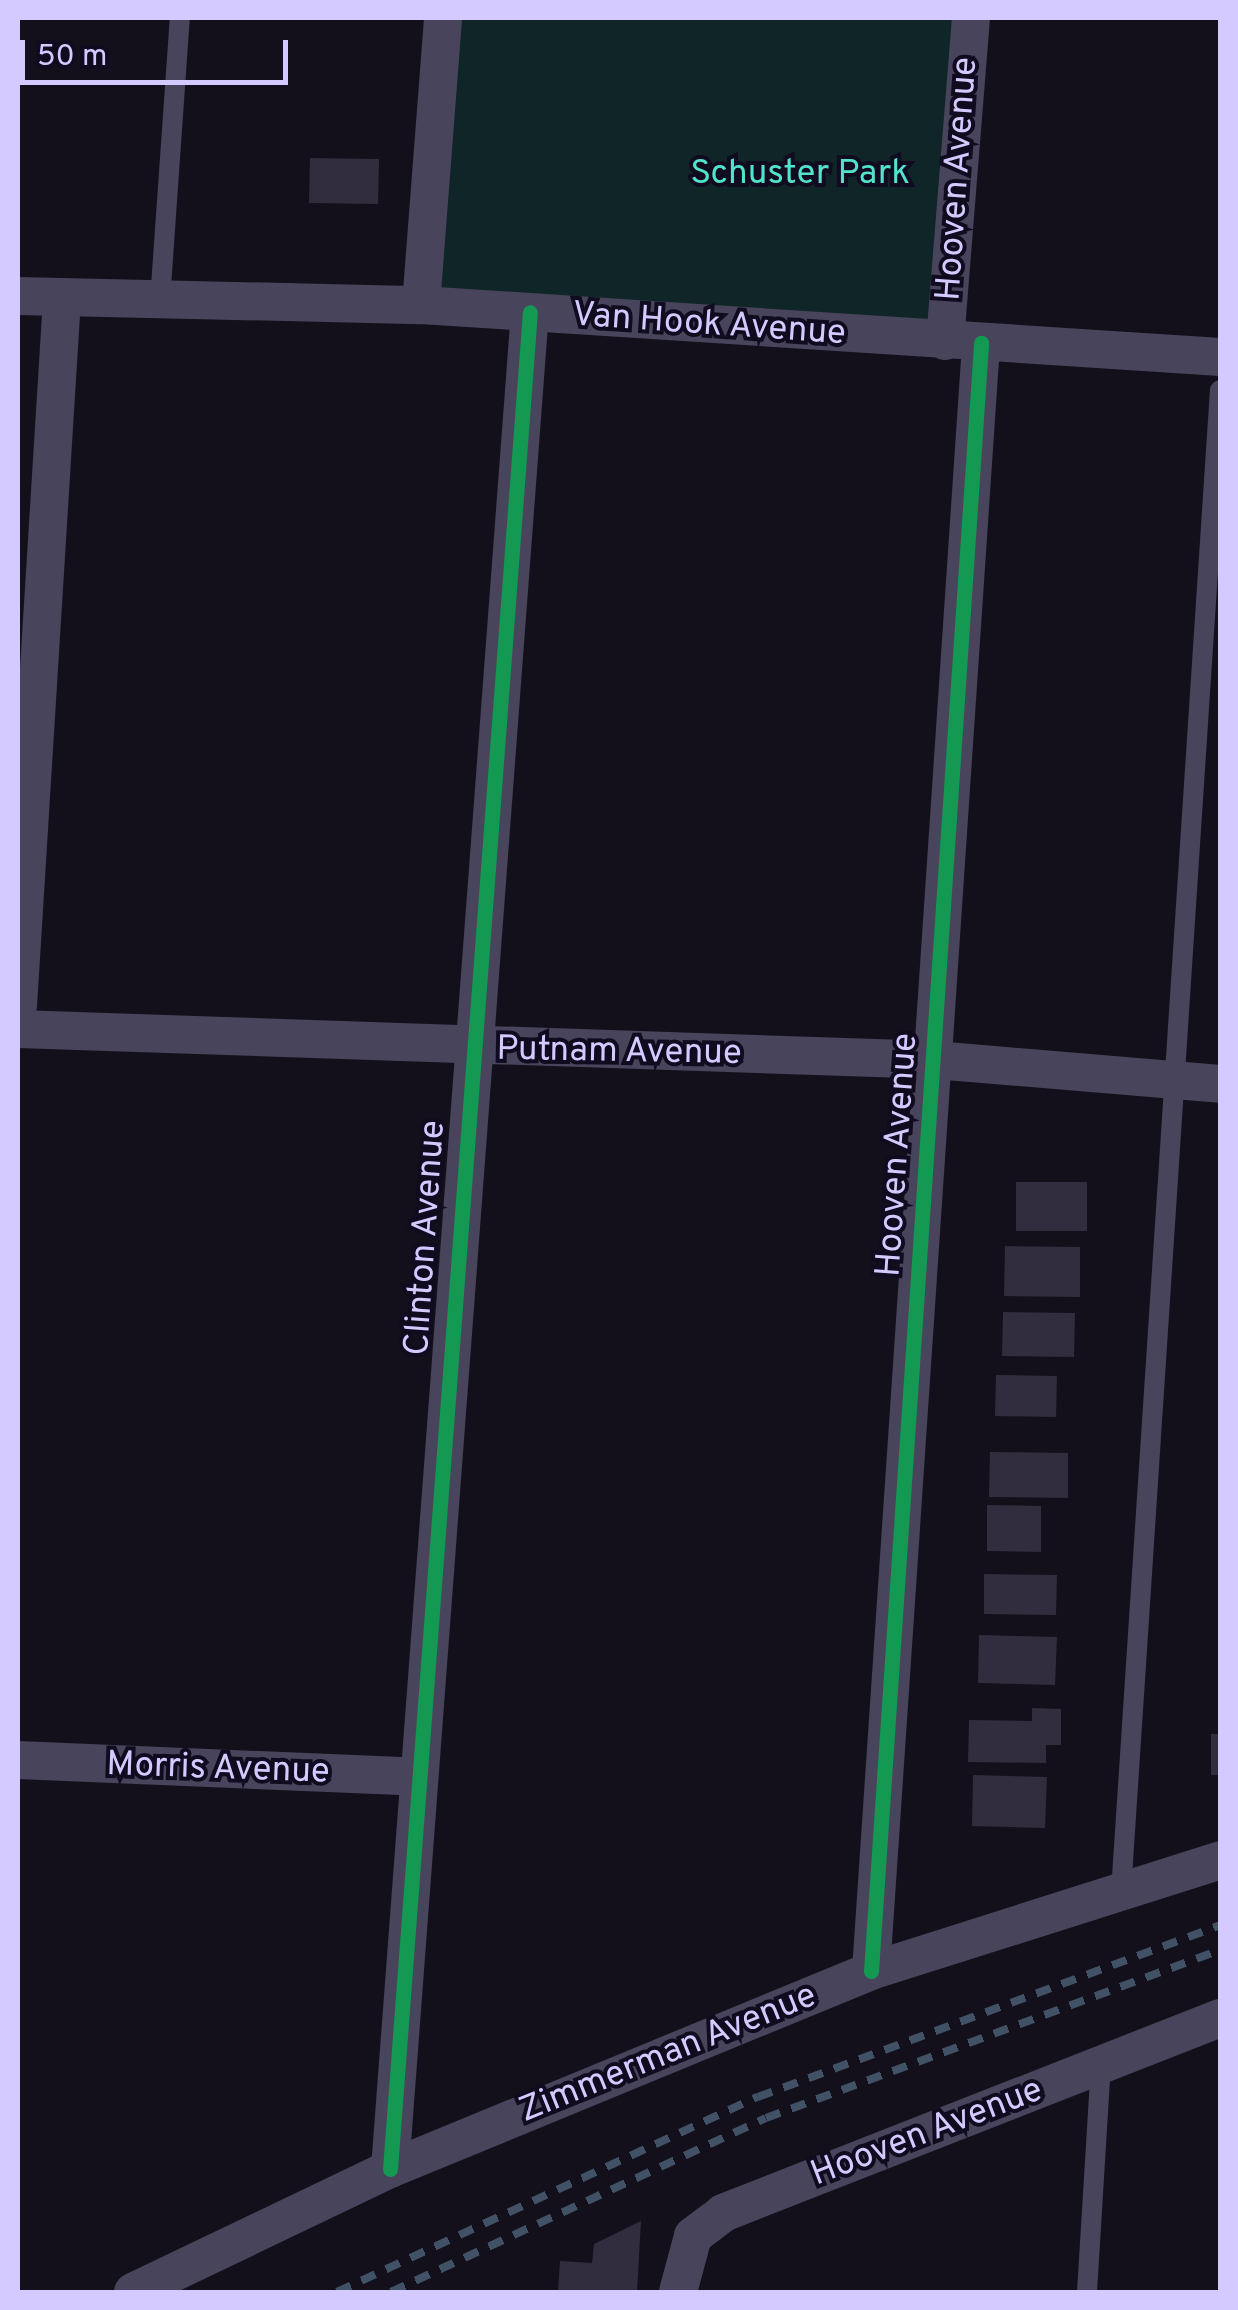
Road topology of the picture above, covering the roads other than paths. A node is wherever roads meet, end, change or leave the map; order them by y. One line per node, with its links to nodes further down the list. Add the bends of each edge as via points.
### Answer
1 (180, 18): 6 (lane)
2 (443, 18): 7 (street)
3 (971, 18): 9 (street, Hooven Avenue)
4 (18, 296): 5 (street, Van Hook Avenue)
5 (62, 300): 6 (street, Van Hook Avenue); 12 (street)
6 (160, 301): 7 (street, Van Hook Avenue)
7 (421, 305): 8 (street, Van Hook Avenue)
8 (530, 312): 9 (street, Van Hook Avenue); 14 (street, Clinton Avenue)
9 (963, 342): 10 (street, Van Hook Avenue); 15 (street, Hooven Avenue)
10 (1220, 358)
11 (1220, 390): 16 (lane)
12 (18, 1006)
13 (18, 1029): 14 (street, Putnam Avenue)
14 (470, 1048): 15 (street, Putnam Avenue); 19 (street, Clinton Avenue)
15 (935, 1060): 16 (street, Putnam Avenue); 22 (street, Hooven Avenue)
16 (1178, 1081): 17 (street, Putnam Avenue); 21 (lane)
17 (1220, 1084)
18 (18, 1760): 19 (street, Morris Avenue)
19 (419, 1777): 25 (street, Clinton Avenue)
20 (1220, 1860): 21 (street, Zimmerman Avenue)
21 (1121, 1892): 22 (street, Zimmerman Avenue)
22 (871, 1971): 25 (street, Zimmerman Avenue)
23 (1220, 2018): 24 (street, Hooven Avenue)
24 (1102, 2065): 27 (street, Hooven Avenue, via 723,2214 694,2236); 28 (lane)
25 (390, 2169): 26 (street, Zimmerman Avenue)
26 (134, 2292)
27 (678, 2292)
28 (1087, 2292)

